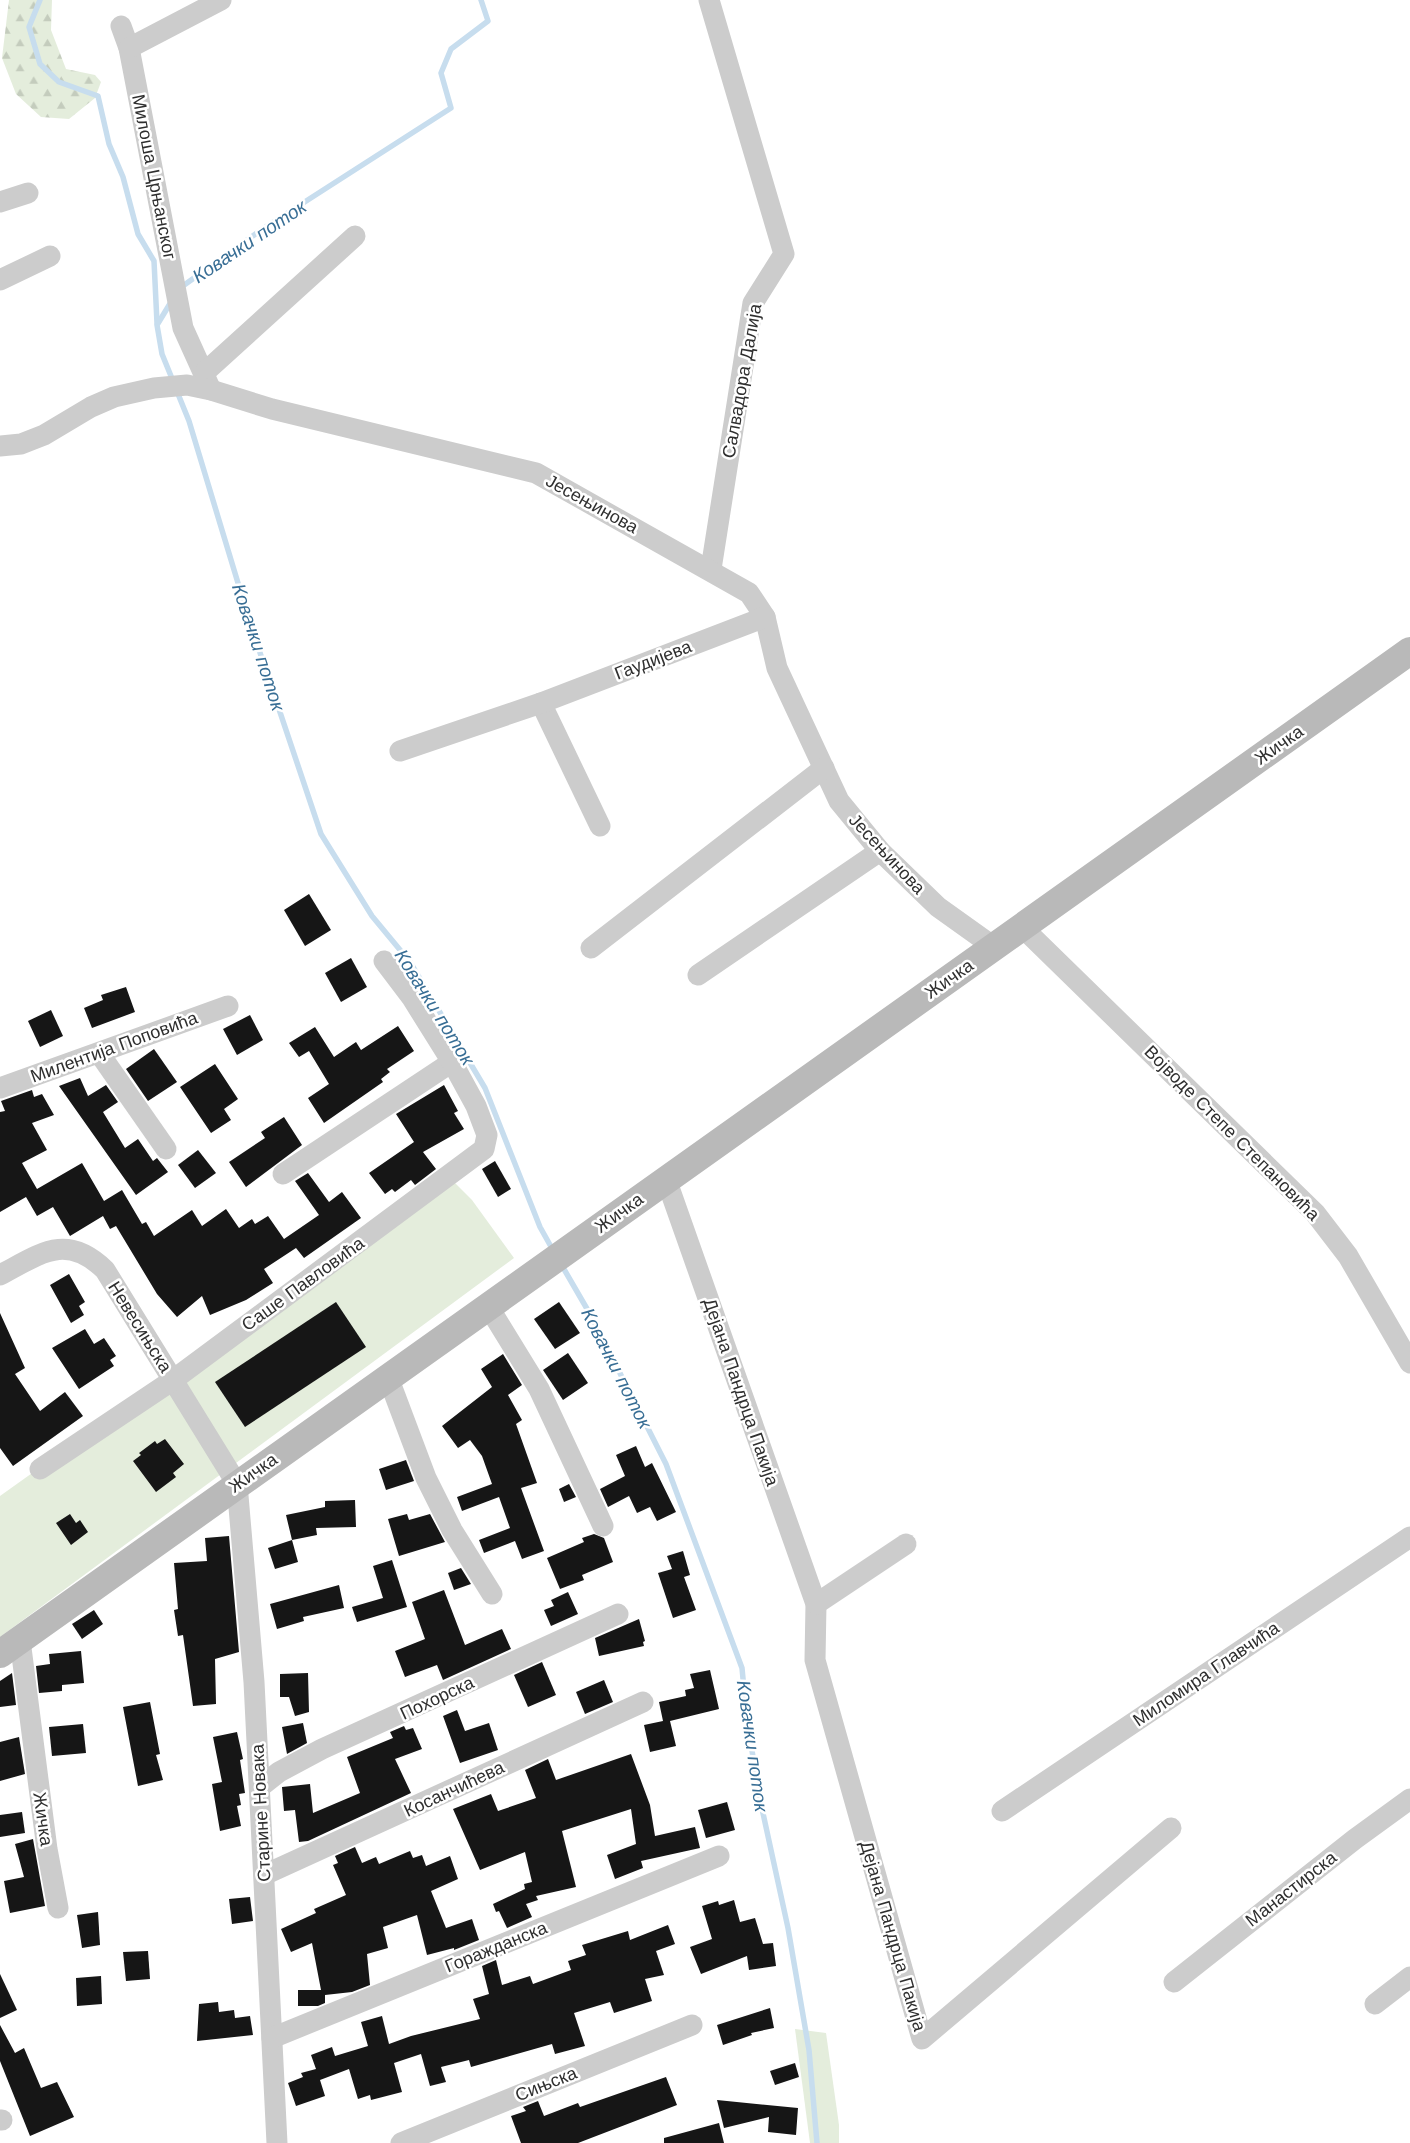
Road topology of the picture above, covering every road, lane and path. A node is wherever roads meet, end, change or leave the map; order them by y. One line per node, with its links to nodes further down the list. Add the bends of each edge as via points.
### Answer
1 (221, 0): 4 (street)
2 (709, 0): 12 (street, Салвадора Далија, via 784,254 752,303)
3 (121, 26): 4 (street, Милоша Црњанског)
4 (129, 48): 10 (street, Милоша Црњанског, via 184,328)
5 (28, 193): 6 (street)
6 (0, 202)
7 (355, 236): 10 (street)
8 (50, 256): 9 (street)
9 (0, 280)
10 (208, 381): 11 (street, Јесењинова, via 154,388 114,398 36,438 21,444); 12 (street, Јесењинова, via 272,409 536,473)
11 (0, 446)
12 (710, 569): 13 (street, Јесењинова, via 749,593)
13 (765, 617): 15 (street, Гаудијева); 17 (street, Јесењинова, via 777,668)
14 (1410, 651): 20 (main road, Жичка)
15 (541, 703): 16 (street, Гаудијева); 18 (street)
16 (400, 751)
17 (824, 768): 19 (street, Јесењинова, via 839,801); 22 (street)
18 (600, 826)
19 (880, 851): 21 (street, Јесењинова, via 938,907); 24 (street)
20 (1022, 928): 21 (main road, Жичка); 34 (street, Војводе Степе Степановића, via 1315,1213 1348,1256)
21 (994, 947): 31 (main road, Жичка)
22 (591, 948)
23 (384, 961): 27 (street, Саше Павловића, via 412,998)
24 (698, 975)
25 (228, 1006): 26 (street, Милентија Поповића)
26 (99, 1052): 28 (street, Милентија Поповића); 29 (street)
27 (452, 1062): 30 (street); 36 (street, Саше Павловића, via 483,1122 487,1135 484,1149)
28 (0, 1088)
29 (166, 1149)
30 (283, 1174)
31 (666, 1179): 33 (main road, Жичка); 43 (street, Дејана Пандрца Пакија)
32 (0, 1275): 36 (street, Невесињска, via 46,1251 59,1248 74,1249 88,1256 105,1270)
33 (488, 1306): 35 (main road, Жичка); 39 (street, via 540,1388)
34 (1410, 1363)
35 (388, 1377): 38 (main road, Жичка); 42 (street, via 426,1478 452,1530)
36 (173, 1380): 37 (street, Саше Павловића); 38 (street, Невесињска)
37 (40, 1469)
38 (237, 1484): 45 (main road, Жичка); 47 (street, Старине Новака)
39 (603, 1526)
40 (1410, 1537): 49 (street, Миломира Главчића)
41 (906, 1544): 43 (street)
42 (492, 1594)
43 (816, 1604): 50 (street, Дејана Пандрца Пакија, via 815,1660 922,2039)
44 (618, 1614): 47 (street, Похорска, via 322,1750 279,1772)
45 (10, 1647): 53 (street, Жичка)
46 (643, 1702): 52 (street, Косанчићева)
47 (260, 1787): 52 (street, Старине Новака)
48 (1410, 1799): 55 (street, Манастирска)
49 (1002, 1811)
50 (1171, 1828)
51 (719, 1856): 58 (street, Горажданска)
52 (264, 1875): 58 (street, Старине Новака)
53 (58, 1908)
54 (1410, 1977): 56 (street)
55 (1174, 1982)
56 (1375, 2004)
57 (692, 2025): 60 (street, Сињска)
58 (272, 2038): 59 (street, Старине Новака)
59 (277, 2143)
60 (400, 2143)

